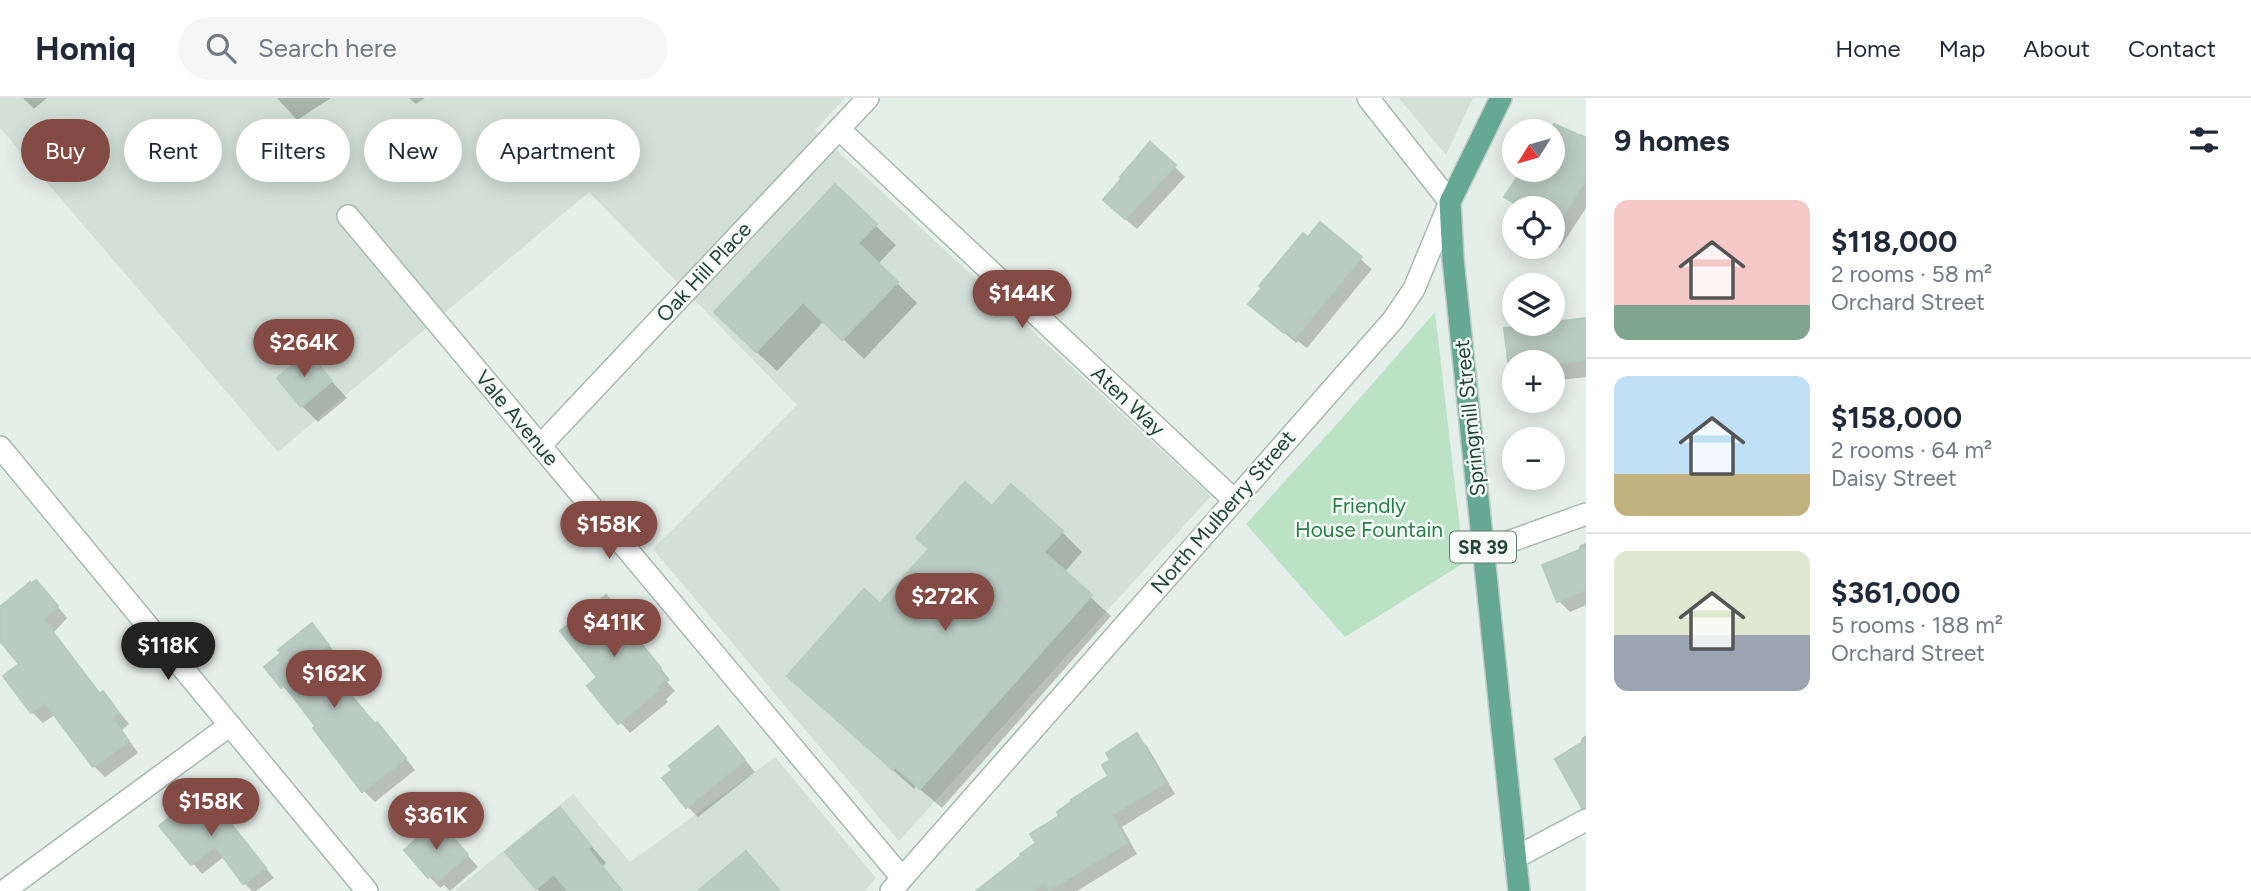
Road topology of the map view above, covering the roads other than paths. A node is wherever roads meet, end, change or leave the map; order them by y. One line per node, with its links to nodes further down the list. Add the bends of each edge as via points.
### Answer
1 (868, 98): 4 (street, Oak Hill Place)
2 (1368, 98): 5 (street)
3 (1501, 98): 5 (main road, North Mulberry Street / SR 39)
4 (839, 129): 7 (street, Oak Hill Place); 9 (street, Aten Way)
5 (1450, 202): 9 (street, North Mulberry Street, via 1414,289 1393,320); 11 (main road, Springmill Street / SR 39)
6 (348, 216): 7 (street, Vale Avenue)
7 (540, 446): 15 (street, Vale Avenue)
8 (0, 447): 12 (street)
9 (1234, 500): 15 (street, North Mulberry Street)
10 (1586, 514): 11 (street)
11 (1483, 551): 14 (main road, Springmill Street / SR 39)
12 (230, 725): 16 (street); 17 (street)
13 (1586, 820): 14 (street)
14 (1515, 858): 18 (main road, Springmill Street / SR 39)
15 (896, 885)
16 (4, 891)
17 (367, 891)
18 (1519, 891)

